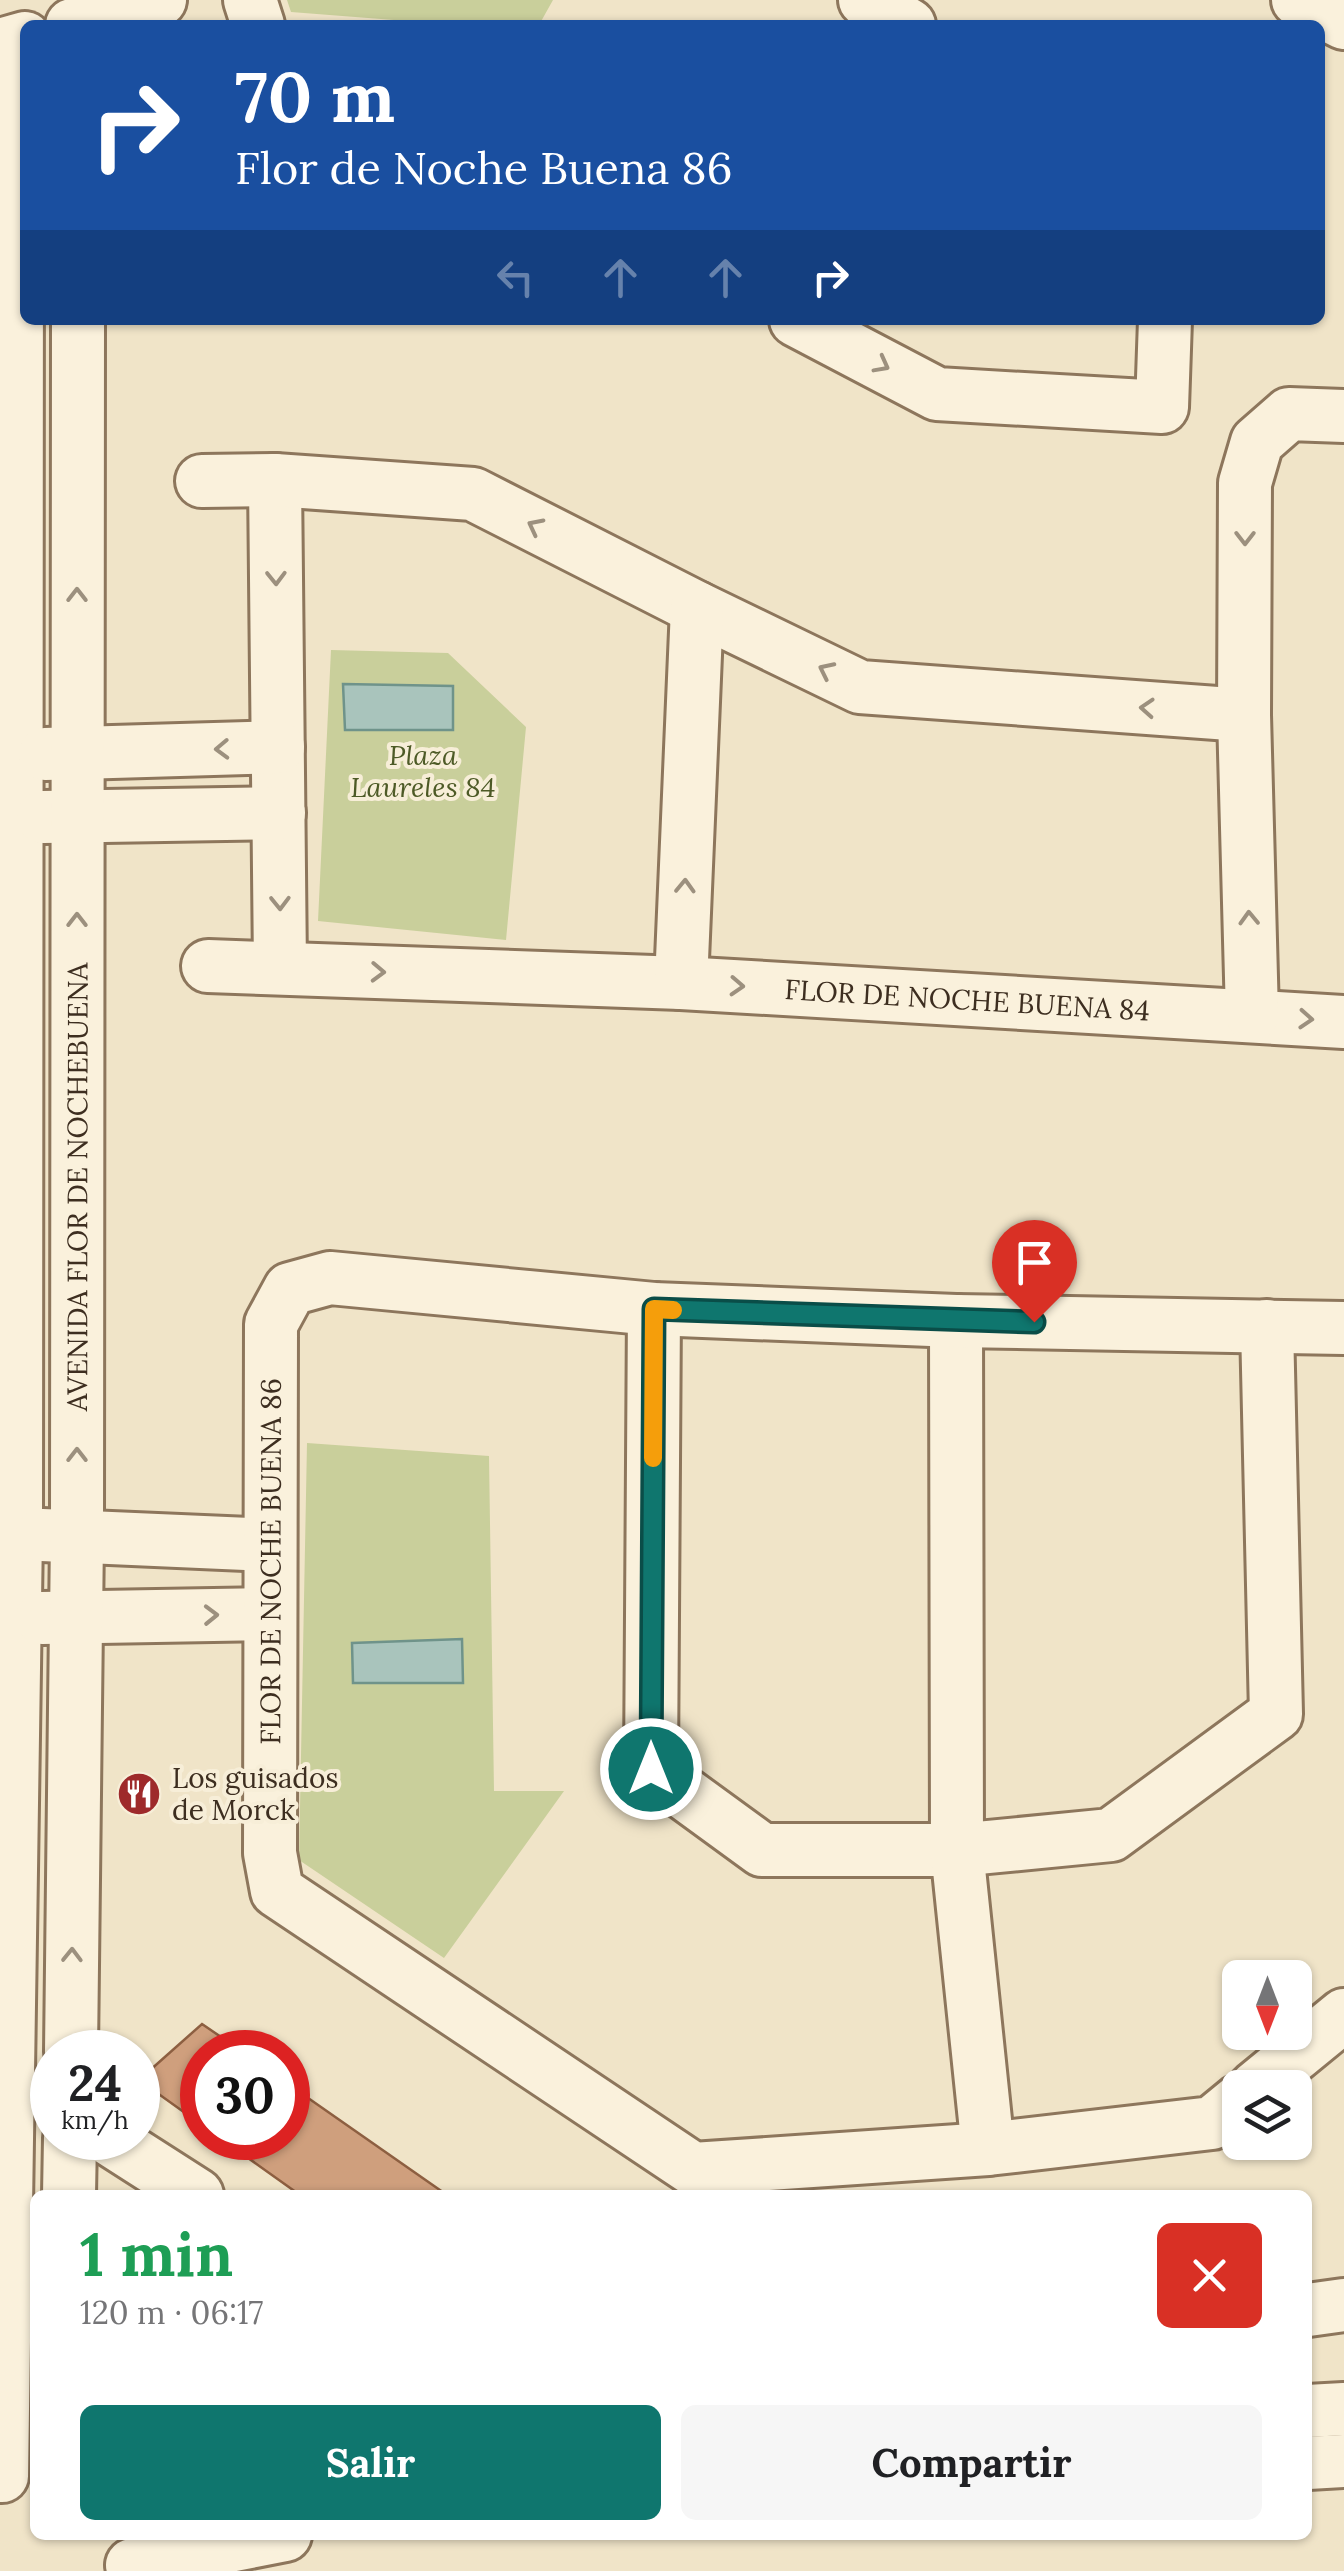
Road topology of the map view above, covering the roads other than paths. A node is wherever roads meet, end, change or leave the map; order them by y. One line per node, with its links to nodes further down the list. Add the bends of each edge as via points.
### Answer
1 (160, 0): 4 (street)
2 (865, 0): 5 (street)
3 (1298, 0): 6 (street)
4 (90, 20)
5 (900, 20)
6 (1344, 22)
7 (0, 81): 8 (street, via 17,194)
8 (14, 288): 12 (street)
9 (806, 325): 10 (street, one-way to 10, via 938,394 1162,407)
10 (1165, 325)
11 (77, 338): 12 (street); 19 (street, AVENIDA FLOR DE NOCHEBUENA, one-way to 11)
12 (8, 354): 20 (street)
13 (1344, 416): 17 (street, one-way to 17, via 1289,414 1257,442 1245,483)
14 (274, 480): 15 (street); 16 (street, one-way to 14, via 473,494); 18 (street, one-way to 18)
15 (202, 481)
16 (697, 608): 17 (street, one-way to 16, via 860,686); 26 (street, one-way to 16)
17 (1244, 715): 27 (street, one-way to 17)
18 (278, 747): 19 (street, one-way to 19); 21 (street)
19 (77, 753): 20 (street); 22 (street, AVENIDA FLOR DE NOCHEBUENA)
20 (16, 755): 23 (street)
21 (279, 813): 22 (street); 25 (street, one-way to 25)
22 (77, 816): 23 (street); 34 (street, AVENIDA FLOR DE NOCHEBUENA, one-way to 22)
23 (16, 818): 33 (street)
24 (208, 966): 25 (street, FLOR DE NOCHE BUENA 84)
25 (280, 968): 26 (street, FLOR DE NOCHE BUENA 84, one-way to 26)
26 (681, 983): 27 (street, FLOR DE NOCHE BUENA 84, one-way to 27)
27 (1252, 1016): 28 (street, FLOR DE NOCHE BUENA 84, one-way to 28)
28 (1344, 1022)
29 (654, 1309): 30 (street, FLOR DE NOCHE BUENA 86); 35 (street, FLOR DE NOCHE BUENA 86, via 330,1278 290,1289 271,1324); 39 (street, via 651,1769 762,1850)
30 (956, 1322): 31 (street, FLOR DE NOCHE BUENA 86); 39 (street)
31 (1267, 1326): 32 (street, FLOR DE NOCHE BUENA 86); 39 (street, via 1276,1714 1111,1835)
32 (1344, 1328)
33 (8, 1533): 34 (street); 38 (street)
34 (77, 1536): 35 (street); 37 (street, AVENIDA FLOR DE NOCHEBUENA)
35 (270, 1545): 36 (street, FLOR DE NOCHE BUENA 86)
36 (270, 1614): 37 (street, one-way to 36); 44 (street, FLOR DE NOCHE BUENA 86, via 270,1853 277,1891 693,2169)
37 (76, 1617): 38 (street); 41 (street, AVENIDA FLOR DE NOCHEBUENA, one-way to 37)
38 (8, 1618): 55 (street)
39 (958, 1850): 44 (street)
40 (1344, 2015): 42 (street)
41 (71, 2030)
42 (1277, 2070)
43 (1222, 2114): 44 (street, FLOR DE NOCHE BUENA 86, via 1212,2122)
44 (988, 2149)
45 (70, 2160): 47 (street)
46 (142, 2160): 48 (street)
47 (69, 2190)
48 (189, 2190)
49 (1344, 2305): 50 (street)
50 (1312, 2309)
51 (1344, 2409): 52 (street)
52 (1312, 2411)
53 (1344, 2461): 54 (street)
54 (1312, 2463)
55 (12, 2474)
56 (251, 2540): 57 (street)
57 (130, 2557)

